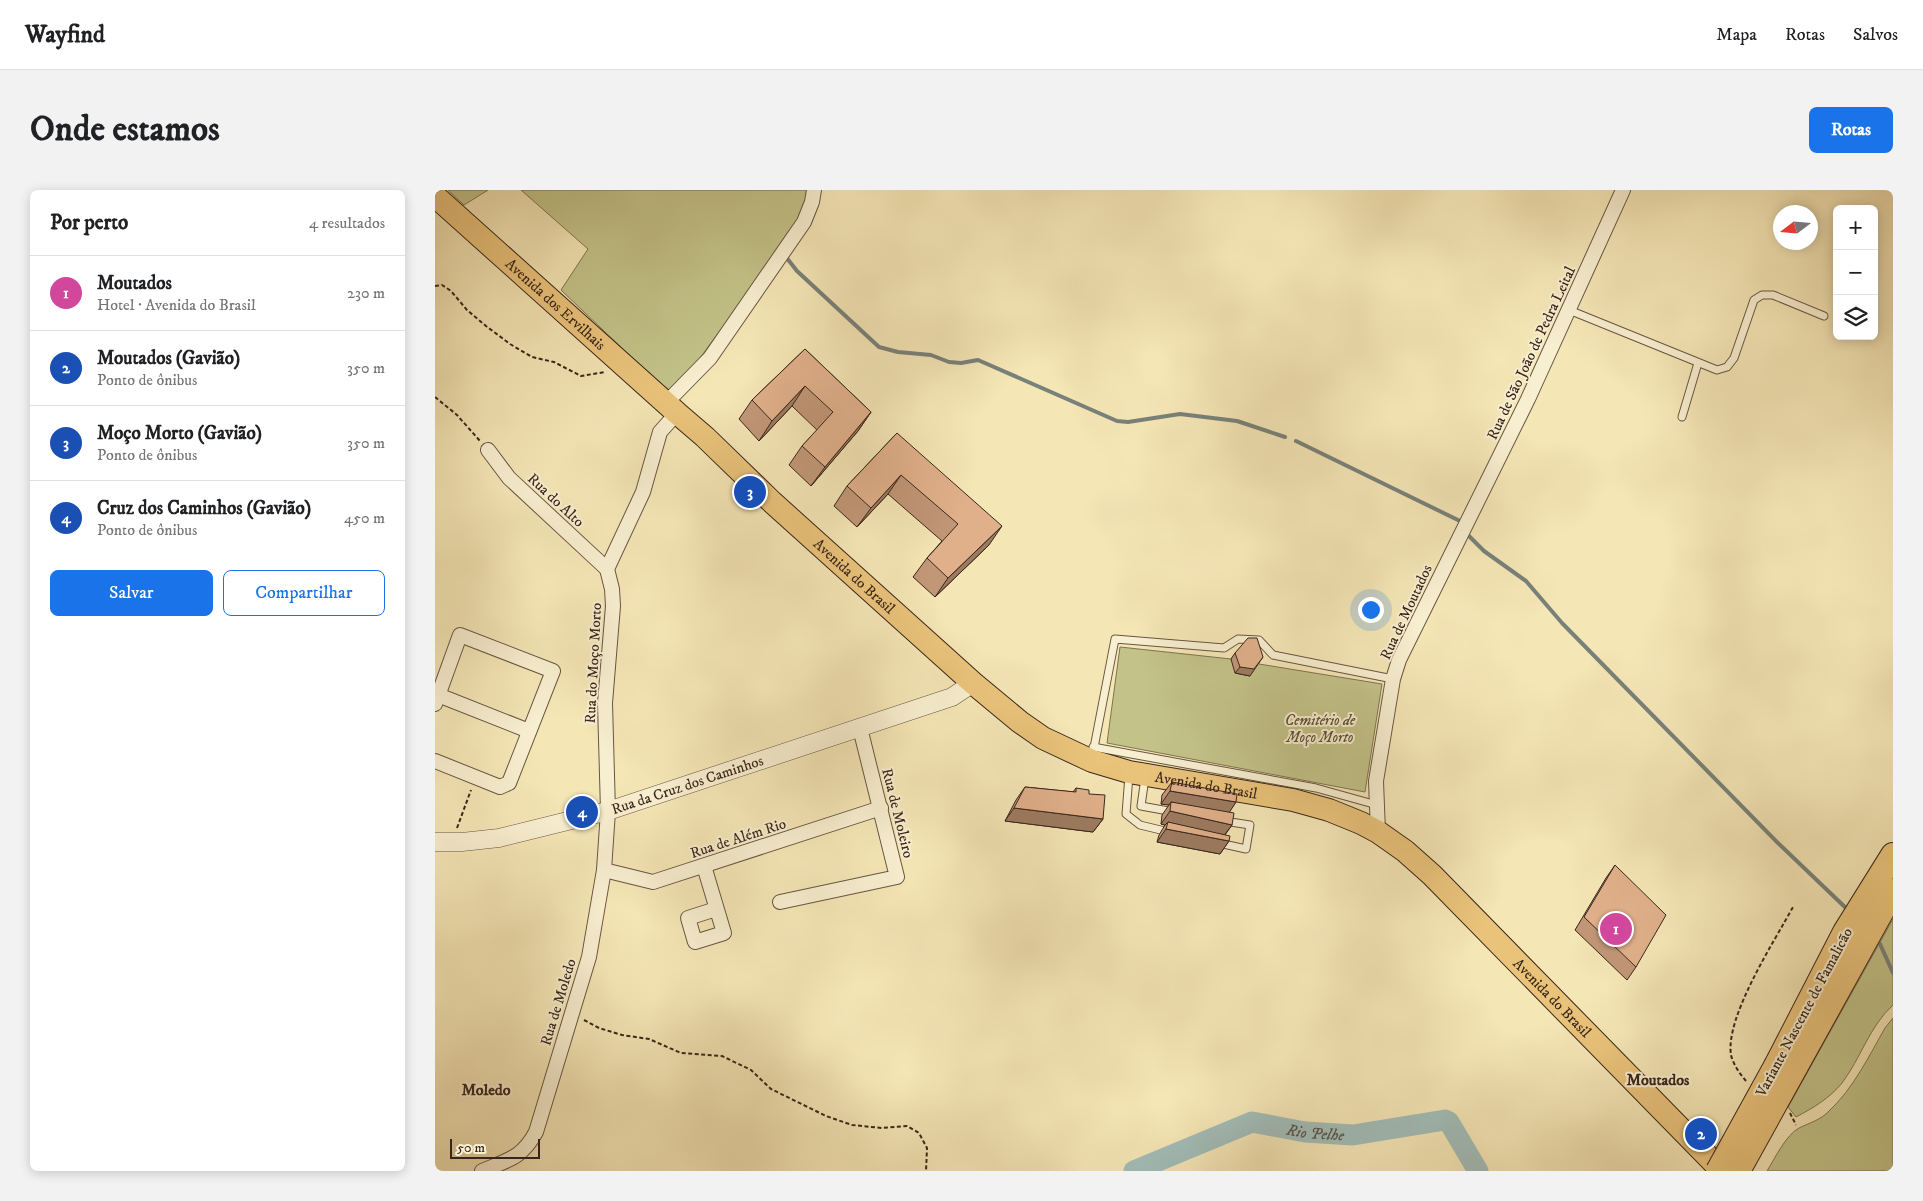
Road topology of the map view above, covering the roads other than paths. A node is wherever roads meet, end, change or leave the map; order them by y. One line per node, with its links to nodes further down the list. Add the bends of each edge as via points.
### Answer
1 (814, 190): 7 (street, via 804,222 710,358)
2 (1623, 190): 4 (street, Rua de São João de Pedra Leital)
3 (435, 196): 7 (main road, Avenida dos Ervilhais)
4 (1569, 310): 6 (lane); 10 (street, Rua de São João de Pedra Leital, via 1529,399)
5 (1824, 316): 6 (lane, via 1773,295 1762,295 1754,300 1734,358 1727,367 1717,370)
6 (1698, 363): 8 (lane)
7 (671, 408): 11 (street, via 660,432 643,492); 12 (main road, Avenida do Brasil)
8 (1682, 418)
9 (488, 450): 11 (street, Rua do Alto, via 509,478)
10 (1464, 528): 13 (street, Rua de Moutados, via 1399,660)
11 (607, 569): 24 (street, Rua do Moço Morto, via 613,606 605,703)
12 (954, 665): 14 (main road, Avenida do Brasil); 16 (street, Rua da Cruz dos Caminhos, via 953,680)
13 (1393, 679): 19 (lane, via 1273,655 1259,640 1238,639 1224,648 1115,639); 22 (street, Rua de Moutados, via 1376,781)
14 (973, 682): 16 (street, Rua da Cruz dos Caminhos, via 952,697); 19 (main road, Avenida do Brasil, via 1043,738)
15 (437, 700): 18 (street); 18 (street, via 461,635 553,671)
16 (934, 702): 17 (street, Rua da Cruz dos Caminhos)
17 (860, 728): 23 (street, Rua de Moleiro); 24 (street, Rua da Cruz dos Caminhos)
18 (529, 731): 20 (street, via 509,783 500,787)
19 (1093, 754): 21 (main road, Avenida do Brasil); 22 (lane, via 1316,788)
20 (435, 761)
21 (1137, 774): 25 (lane, via 1141,806); 27 (main road, Avenida do Brasil, via 1293,800 1329,810); 28 (lane, via 1127,814 1140,825)
22 (1377, 805): 27 (street, Rua de Moutados)
23 (881, 808): 32 (street, Rua de Além Rio); 35 (street, Rua de Moleiro, via 897,877)
24 (608, 811): 30 (street, Rua da Cruz dos Caminhos, via 499,838); 33 (street, Rua de Moledo)
25 (1178, 813)
26 (1214, 819): 29 (lane, via 1250,825 1246,849)
27 (1378, 832): 40 (main road, Avenida do Brasil, via 1432,875)
28 (1178, 834)
29 (1207, 840)
30 (443, 842)
31 (1893, 855): 37 (highway, Variante Nascente de Famalicão, via 1845,932)
32 (704, 866): 33 (street, Rua de Além Rio, via 653,882); 36 (street)
33 (604, 870): 38 (street, Rua de Moledo, via 589,957 536,1132 519,1155)
34 (1893, 891): 37 (highway, Variante Nascente de Famalicão)
35 (780, 902)
36 (717, 909)
37 (1786, 1066): 39 (highway, Variante Nascente de Famalicão, bridge); 41 (highway, Variante Nascente de Famalicão, bridge)
38 (482, 1171)
39 (1718, 1171)
40 (1722, 1171)
41 (1738, 1171)

